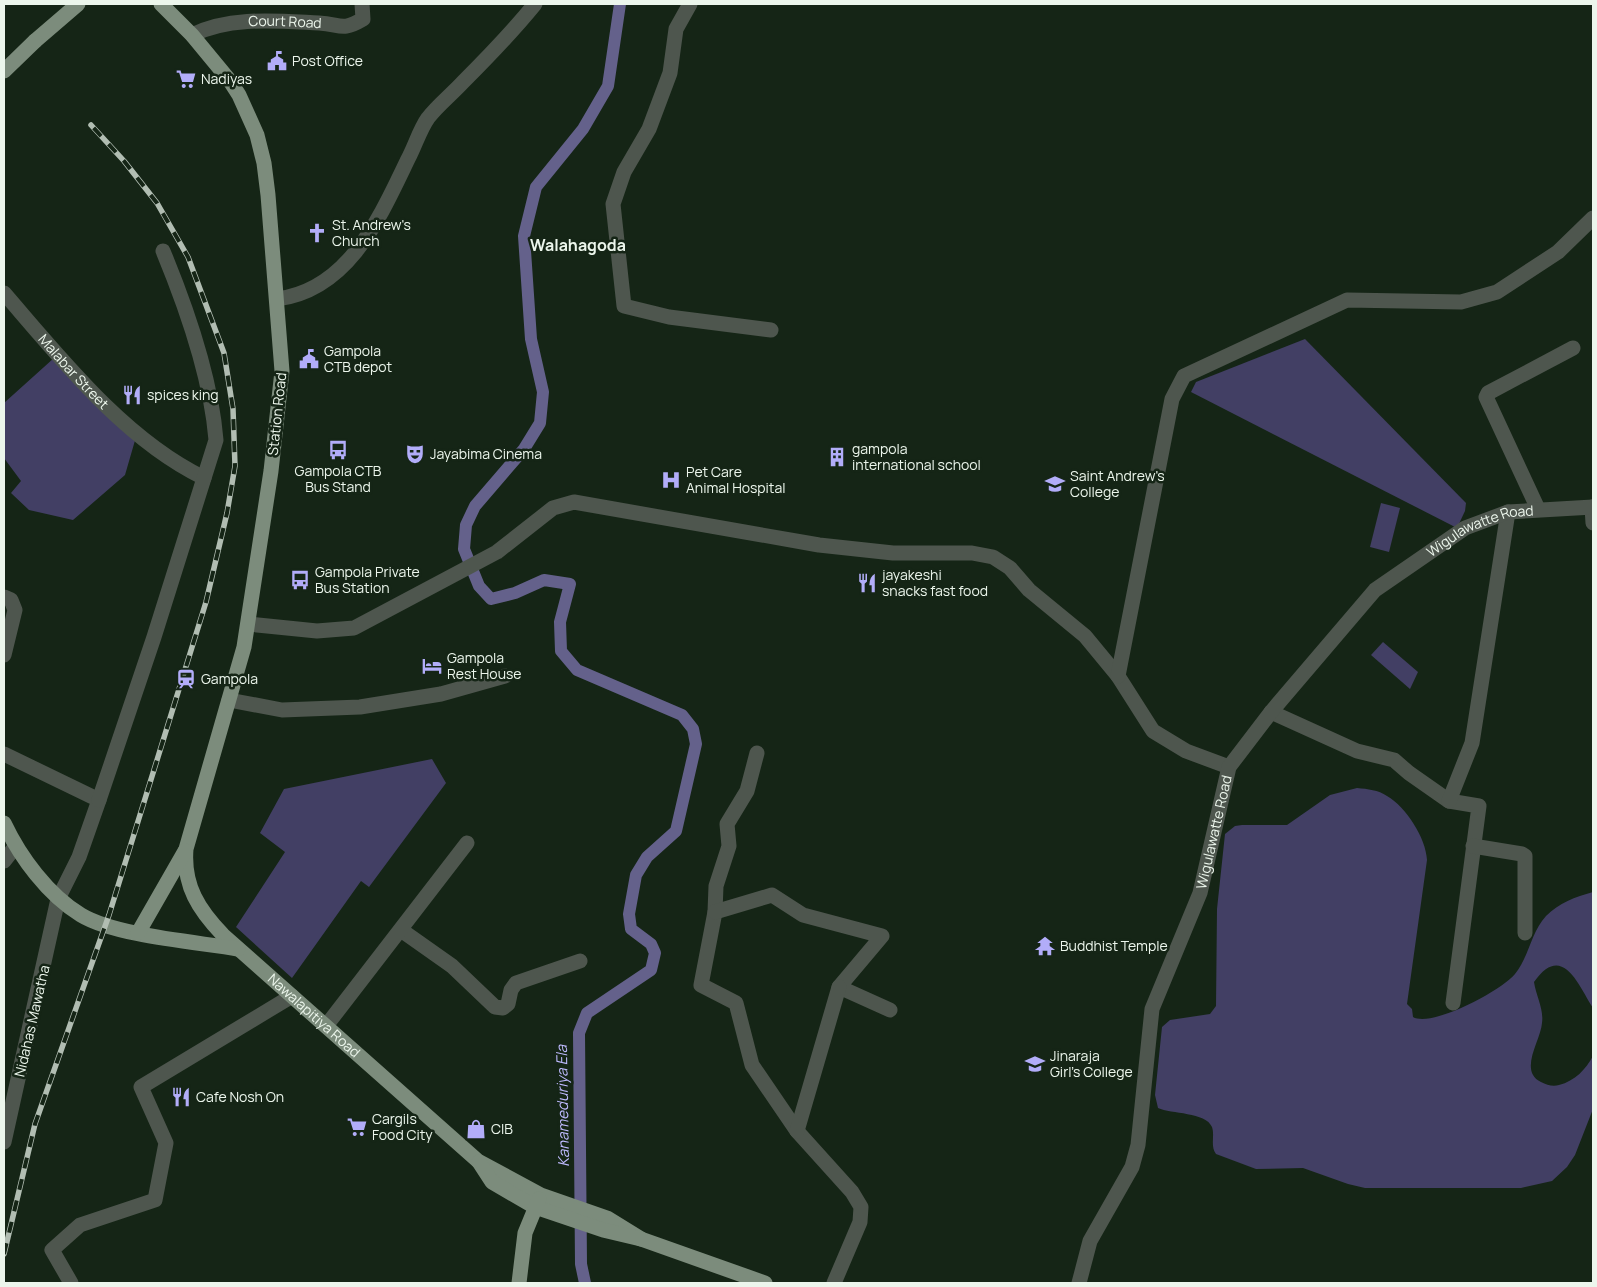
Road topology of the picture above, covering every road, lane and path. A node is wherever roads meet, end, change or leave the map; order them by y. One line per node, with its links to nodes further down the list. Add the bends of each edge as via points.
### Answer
1 (78, 4): 7 (main road, bridge)
2 (161, 4): 6 (main road, Station Road)
3 (362, 4): 6 (street, Court Road, via 363,19 349,27 321,23 231,22)
4 (535, 4): 11 (street, via 512,33 428,118 381,213 346,264 312,291)
5 (690, 4): 12 (street, via 676,29 670,73 649,129 624,172 613,204 624,306 669,317)
6 (192, 35): 11 (main road, Station Road, via 230,81 257,134 266,179)
7 (4, 71)
8 (1593, 218): 23 (street, via 1558,252 1498,292 1461,302 1347,300 1184,376 1172,399)
9 (163, 251): 14 (street, Nidahas Mawatha, via 185,304 214,417 216,440)
10 (4, 293): 14 (street, Malabar Street, via 96,395 179,466)
11 (277, 300): 20 (main road, Station Road, via 282,387)
12 (771, 330)
13 (1573, 348): 16 (street, via 1488,393 1486,397)
14 (204, 478): 29 (street, Nidahas Mawatha)
15 (1593, 507): 16 (street, Wigulawatte Road); 18 (street)
16 (1538, 509): 17 (street, Wigulawatte Road)
17 (1508, 512): 25 (street, Wigulawatte Road, via 1466,528 1375,590); 30 (street, via 1472,743)
18 (1593, 523)
19 (4, 597): 21 (street, via 11,600 15,610)
20 (248, 624): 23 (street, via 317,631 354,628 491,555 552,508 574,502 819,545 893,553 972,553 993,557 1010,568 1029,590 1086,636); 24 (main road, Station Road)
21 (4, 654)
22 (505, 676): 24 (street, via 440,694 360,707 282,710)
23 (1118, 676): 28 (street, via 1153,731 1186,751)
24 (229, 700): 35 (main road, Station Road)
25 (1271, 712): 28 (street, Wigulawatte Road); 30 (street, via 1357,751 1394,760)
26 (757, 753): 38 (street, via 747,791 727,824 729,846 716,886)
27 (4, 754): 29 (street)
28 (1229, 766): 56 (street, Wigulawatte Road, via 1200,893 1152,1009 1138,1145 1132,1167 1090,1241)
29 (99, 800): 37 (street, Nidahas Mawatha, via 79,857)
30 (1449, 801): 33 (street, via 1479,806)
31 (4, 823): 34 (main road)
32 (467, 843): 39 (street)
33 (1473, 846): 41 (street, via 1525,856); 46 (street)
34 (15, 847): 36 (street); 37 (main road)
35 (186, 850): 40 (main road); 42 (main road, Nawalapitiya Road, via 186,873 197,904)
36 (4, 861)
37 (58, 899): 40 (main road, via 82,916); 50 (street, Nidahas Mawatha)
38 (715, 912): 44 (street, via 772,895 803,915 882,936); 49 (street, via 700,985 736,1003 752,1065)
39 (401, 930): 43 (street, via 452,966 495,1006 503,1008 508,1004 516,983); 48 (street)
40 (138, 933): 42 (main road)
41 (1525, 933)
42 (239, 949): 45 (main road, Nawalapitiya Road)
43 (580, 961)
44 (839, 987): 47 (street); 49 (street)
45 (292, 996): 48 (main road, Nawalapitiya Road); 52 (street, via 141,1087 166,1143 155,1200 80,1225 52,1250)
46 (1453, 1003)
47 (890, 1010)
48 (326, 1026): 51 (main road, Nawalapitiya Road, via 478,1161 492,1182)
49 (797, 1131): 55 (street, via 852,1192 861,1207 860,1222)
50 (4, 1142)
51 (532, 1198): 53 (main road, via 520,1217 524,1233); 54 (main road, Nawalapitiya Road)
52 (71, 1283)
53 (519, 1283)
54 (765, 1283)
55 (834, 1283)
56 (1079, 1283)

